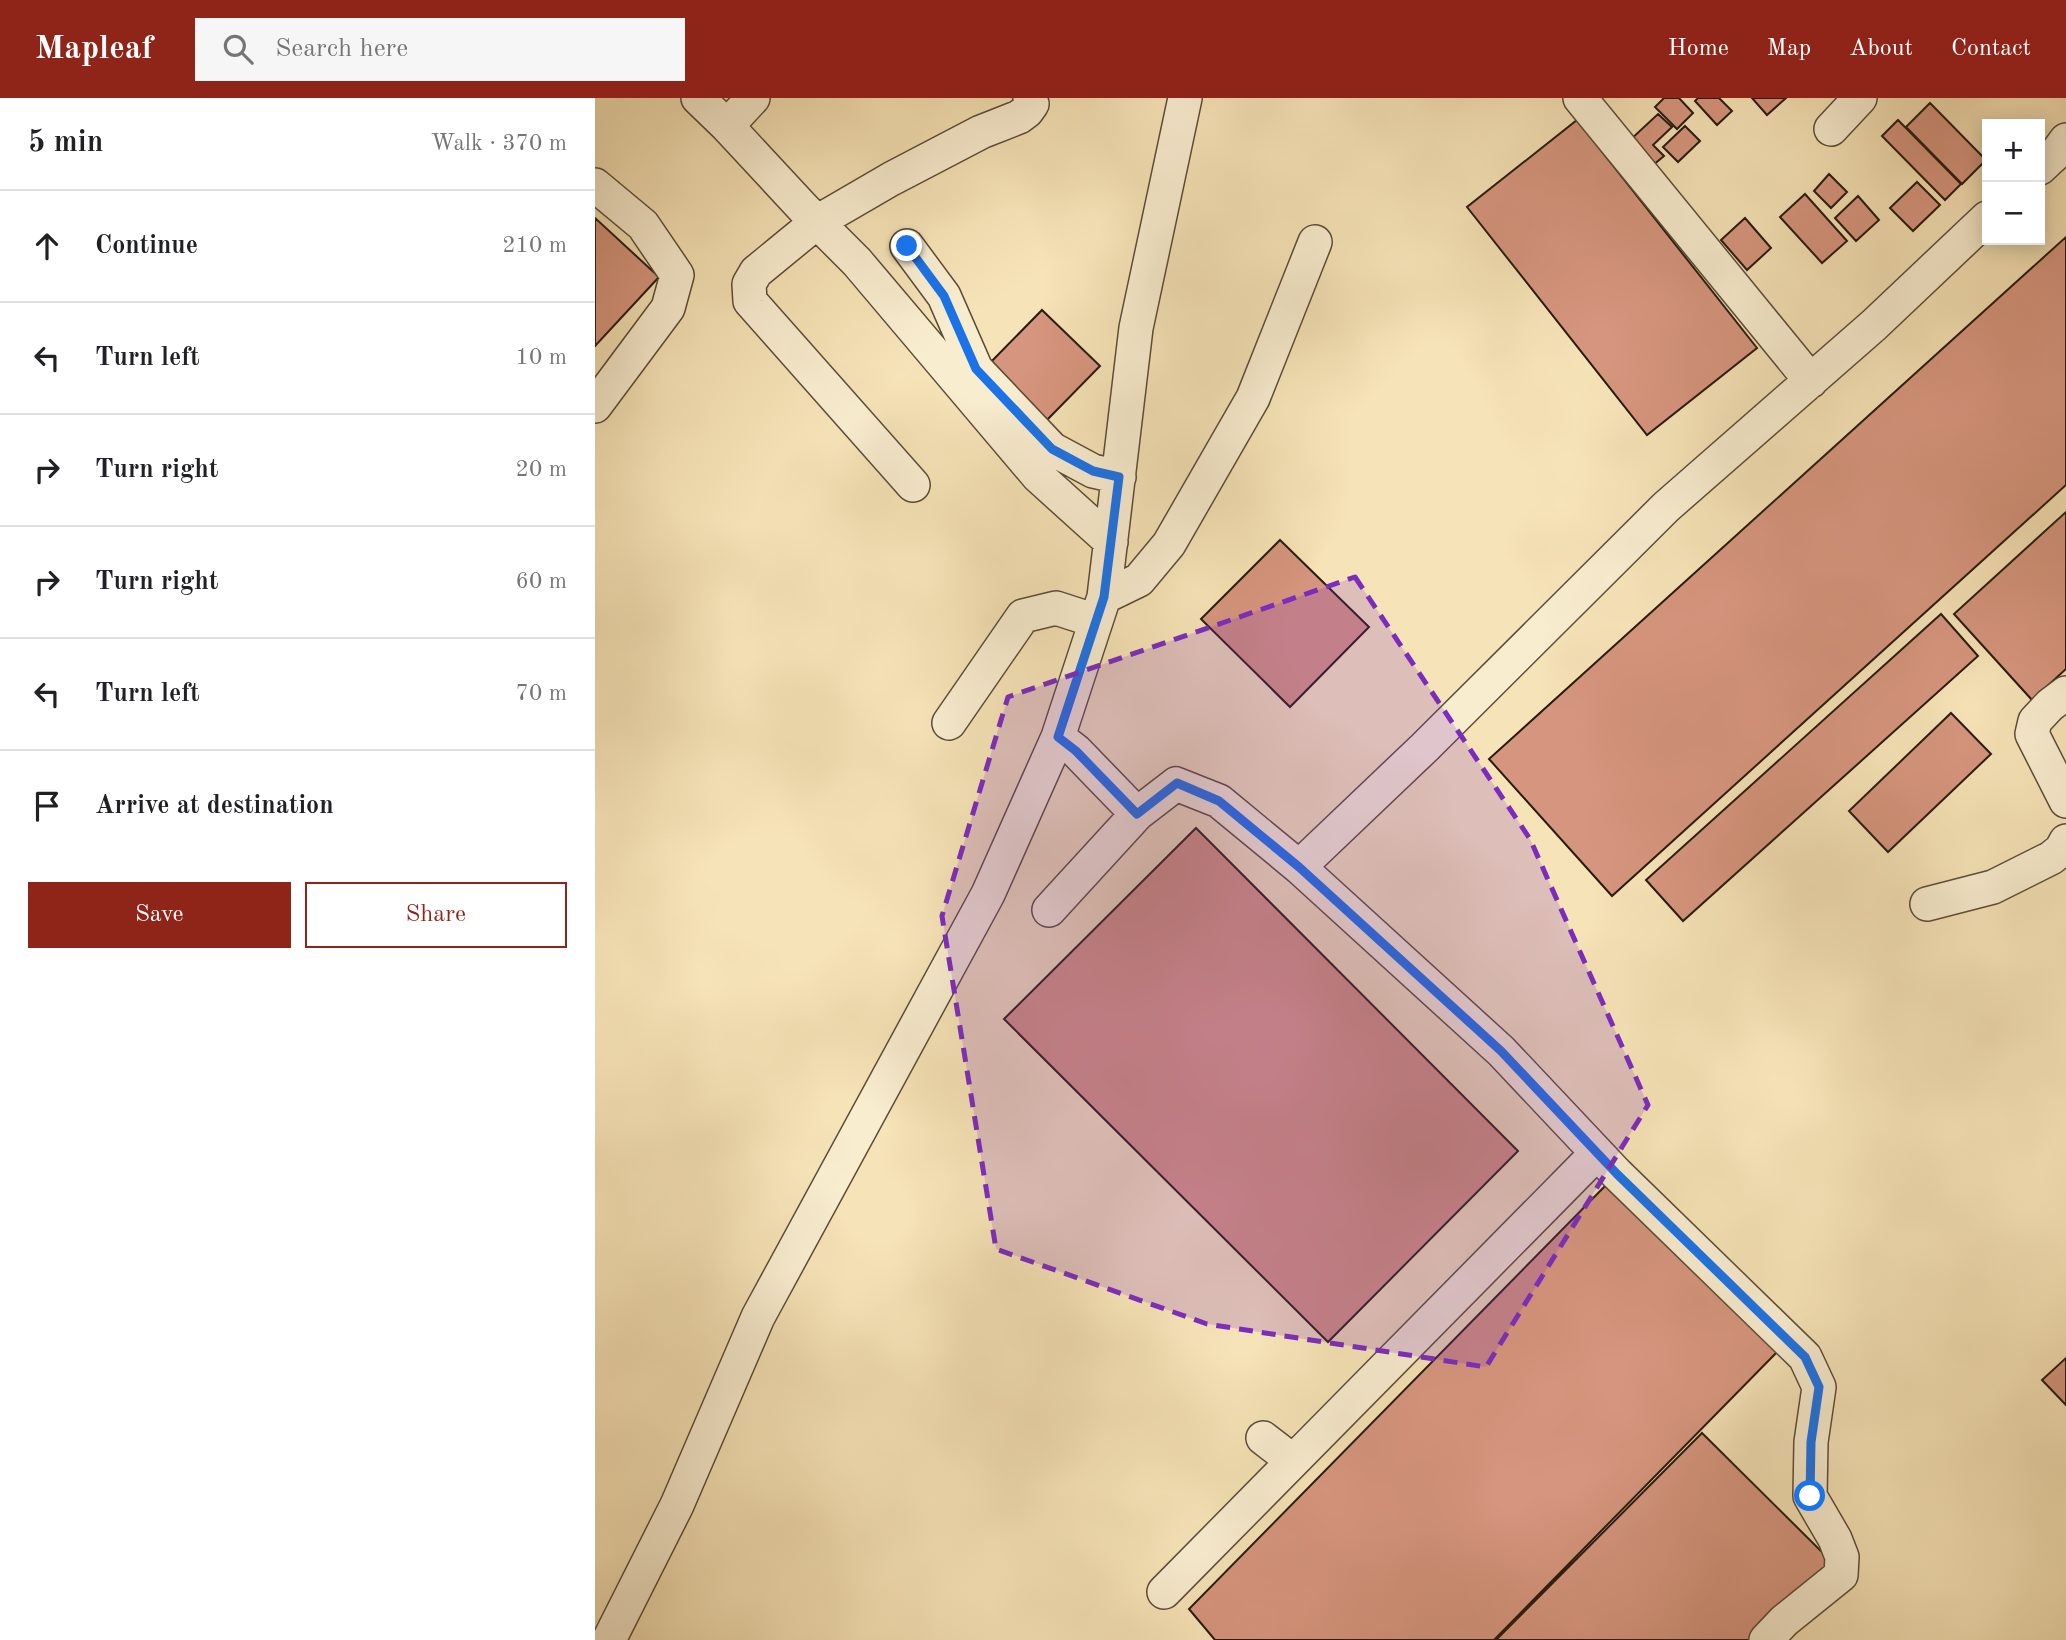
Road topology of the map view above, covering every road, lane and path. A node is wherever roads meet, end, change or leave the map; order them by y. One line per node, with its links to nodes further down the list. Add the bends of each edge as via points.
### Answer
1 (698, 98): 7 (street)
2 (753, 98): 7 (street)
3 (1030, 98): 12 (street, via 1032,104 1019,117 981,132)
4 (1185, 98): 18 (street, via 1136,328)
5 (1580, 98): 16 (street)
6 (1860, 98): 8 (street)
7 (727, 126): 12 (street)
8 (1831, 129)
9 (2066, 139): 10 (street)
10 (2045, 163)
11 (595, 184): 17 (street, via 643,225 677,275 668,308)
12 (817, 222): 19 (street, via 756,272 749,284 750,301); 20 (street, via 857,262 1038,476)
13 (1982, 223): 16 (street)
14 (1315, 242): 21 (street, via 1254,398 1169,544 1139,580)
15 (907, 246): 18 (street, via 944,296 976,369 1052,449 1093,471)
16 (1811, 381): 28 (street, via 1666,508)
17 (595, 406)
18 (1119, 477): 20 (street)
19 (913, 485)
20 (1111, 542): 21 (street)
21 (1100, 609): 23 (street, via 1056,608 1023,616); 24 (street)
22 (2066, 693): 25 (street, via 2035,721 2032,734)
23 (949, 723)
24 (1058, 737): 26 (street); 35 (street, via 988,894 758,1317 677,1505)
25 (2066, 801)
26 (1137, 814): 28 (street, via 1177,783 1219,801); 30 (street)
27 (2066, 841): 29 (street, via 2051,858 1993,887)
28 (1299, 867): 31 (street, via 1501,1051)
29 (1927, 904)
30 (1049, 910)
31 (1597, 1153): 33 (street); 36 (street, via 1805,1357 1819,1387 1810,1496 1835,1539 1842,1557 1841,1575)
32 (1263, 1438): 33 (street)
33 (1293, 1461): 34 (street)
34 (1164, 1592)
35 (609, 1640)
36 (1766, 1640)

